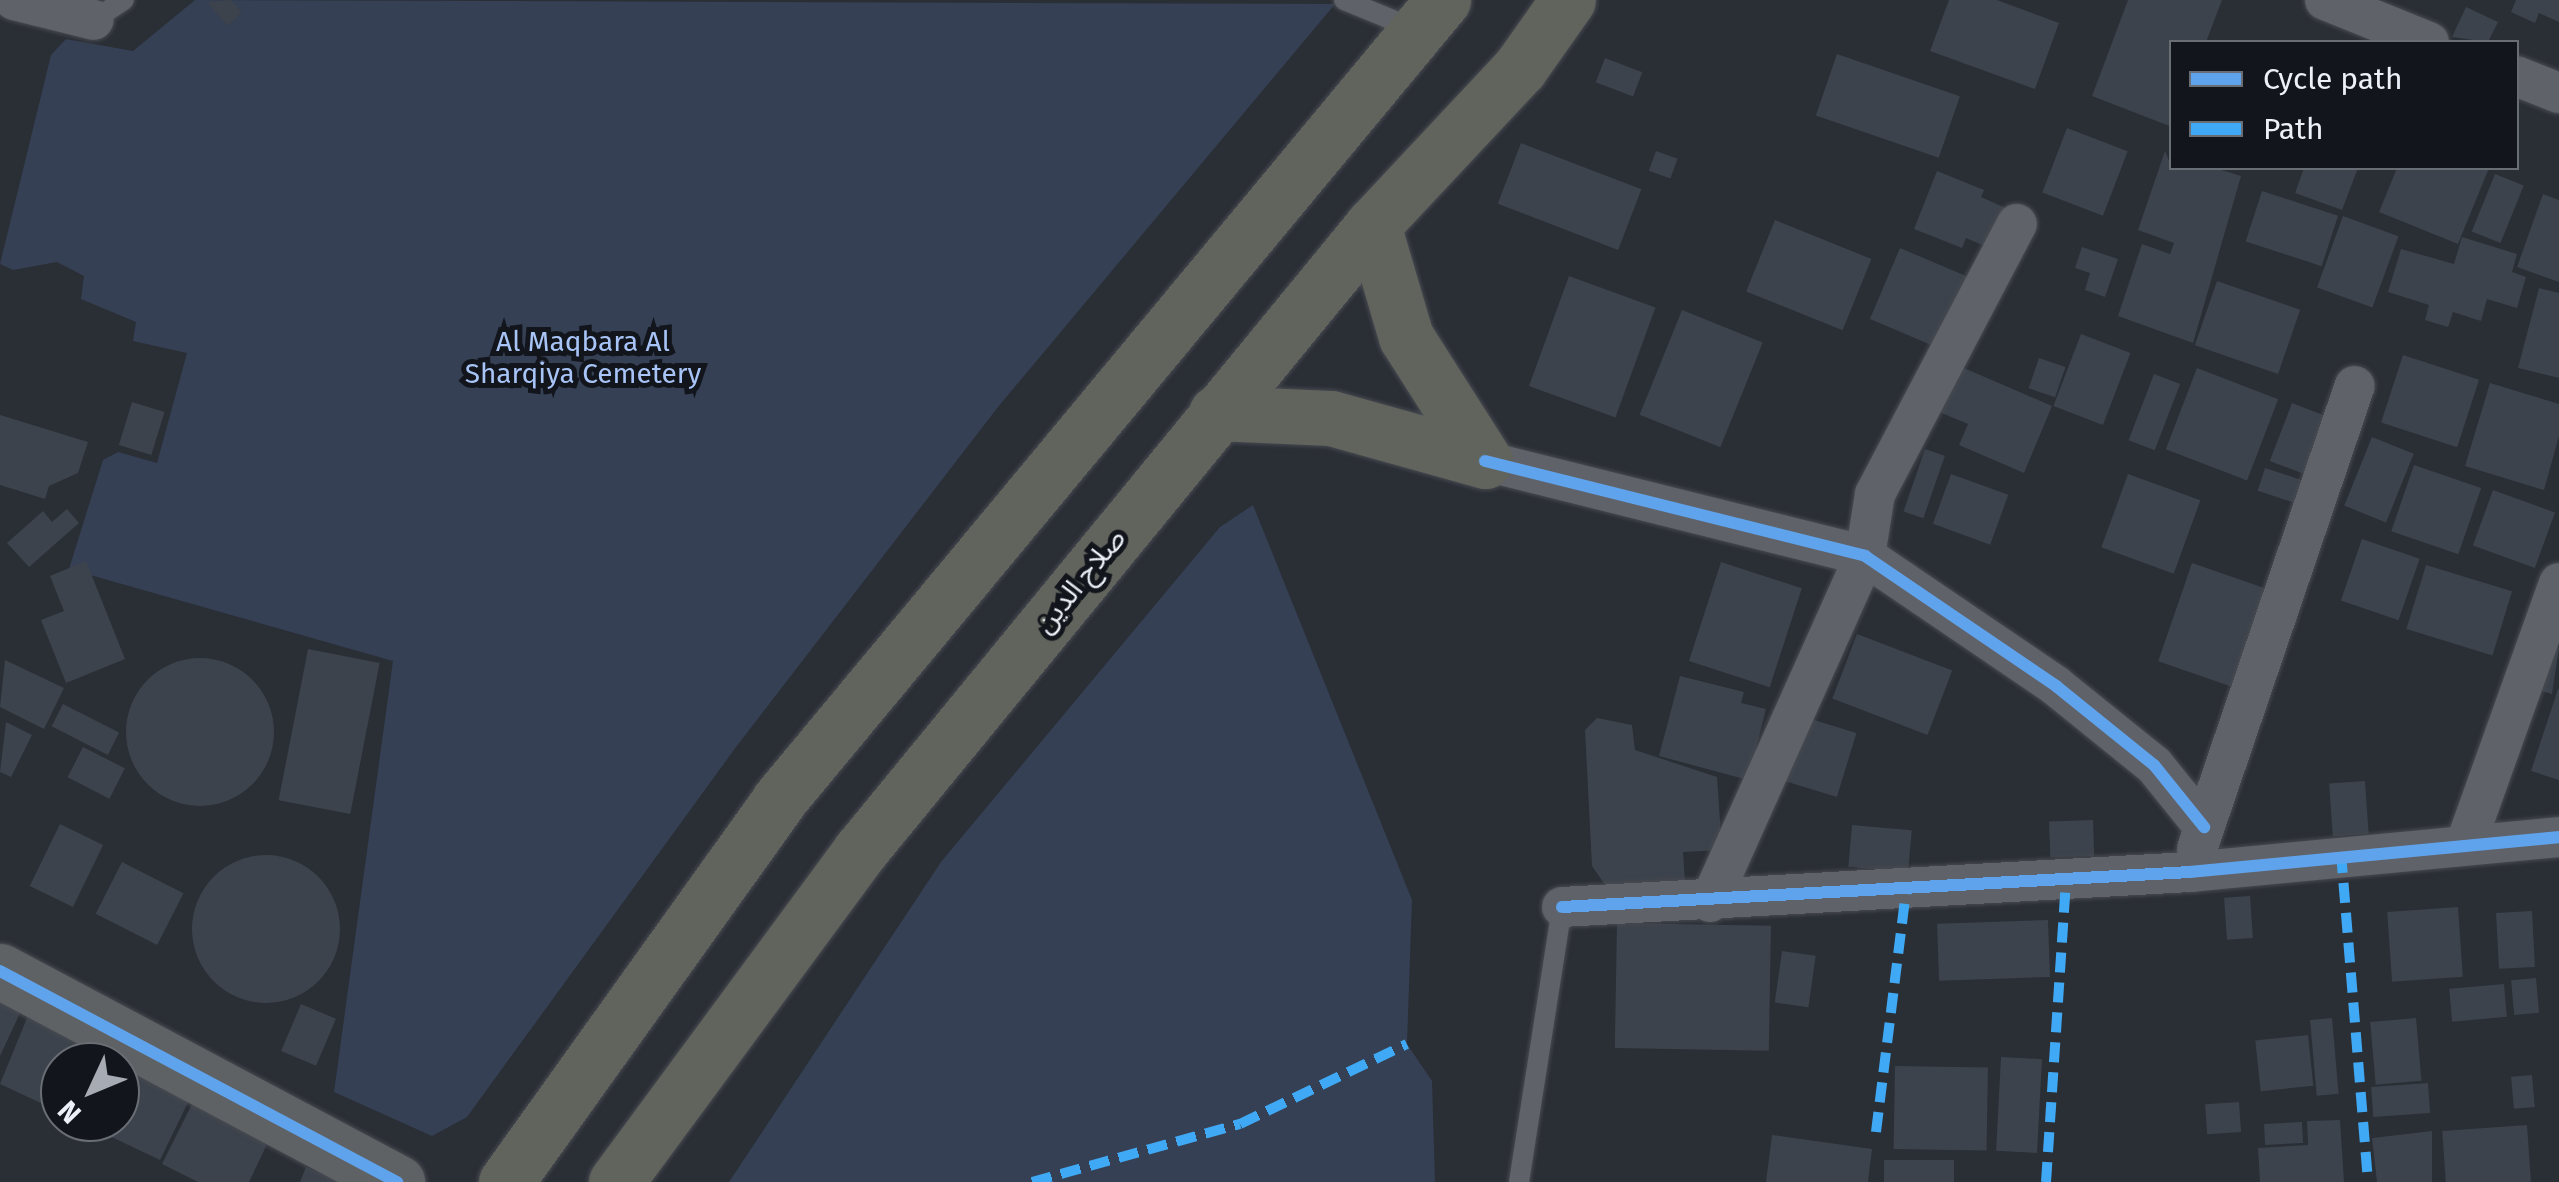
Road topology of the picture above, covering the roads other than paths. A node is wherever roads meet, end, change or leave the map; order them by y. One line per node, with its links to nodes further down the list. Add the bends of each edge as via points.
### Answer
1 (14, 0): 5 (street)
2 (1344, 0): 6 (lane)
3 (1568, 0): 11 (highway, صلاح الدين, via 1520,68)
4 (2325, 0): 7 (street)
5 (109, 10)
6 (1430, 15): 25 (highway, via 779,800)
7 (2424, 40)
8 (2519, 77): 9 (street)
9 (2559, 93)
10 (2016, 224): 15 (street, via 1874,494)
11 (1372, 225): 13 (highway, صلاح الدين); 14 (highway, via 1406,338)
12 (2355, 386): 17 (street)
13 (1216, 413): 14 (highway, via 1330,418); 26 (highway, صلاح الدين, via 860,851)
14 (1485, 461): 15 (street)
15 (1865, 556): 17 (street, via 2084,708 2154,765); 21 (street)
16 (2559, 582): 19 (street)
17 (2204, 828): 20 (street)
18 (2559, 837): 19 (street)
19 (2466, 843): 20 (street)
20 (2190, 872): 21 (street)
21 (1710, 902): 22 (street)
22 (1562, 907): 27 (lane)
23 (0, 971): 24 (street)
24 (397, 1182)
25 (506, 1182)
26 (616, 1182)
27 (1519, 1182)

